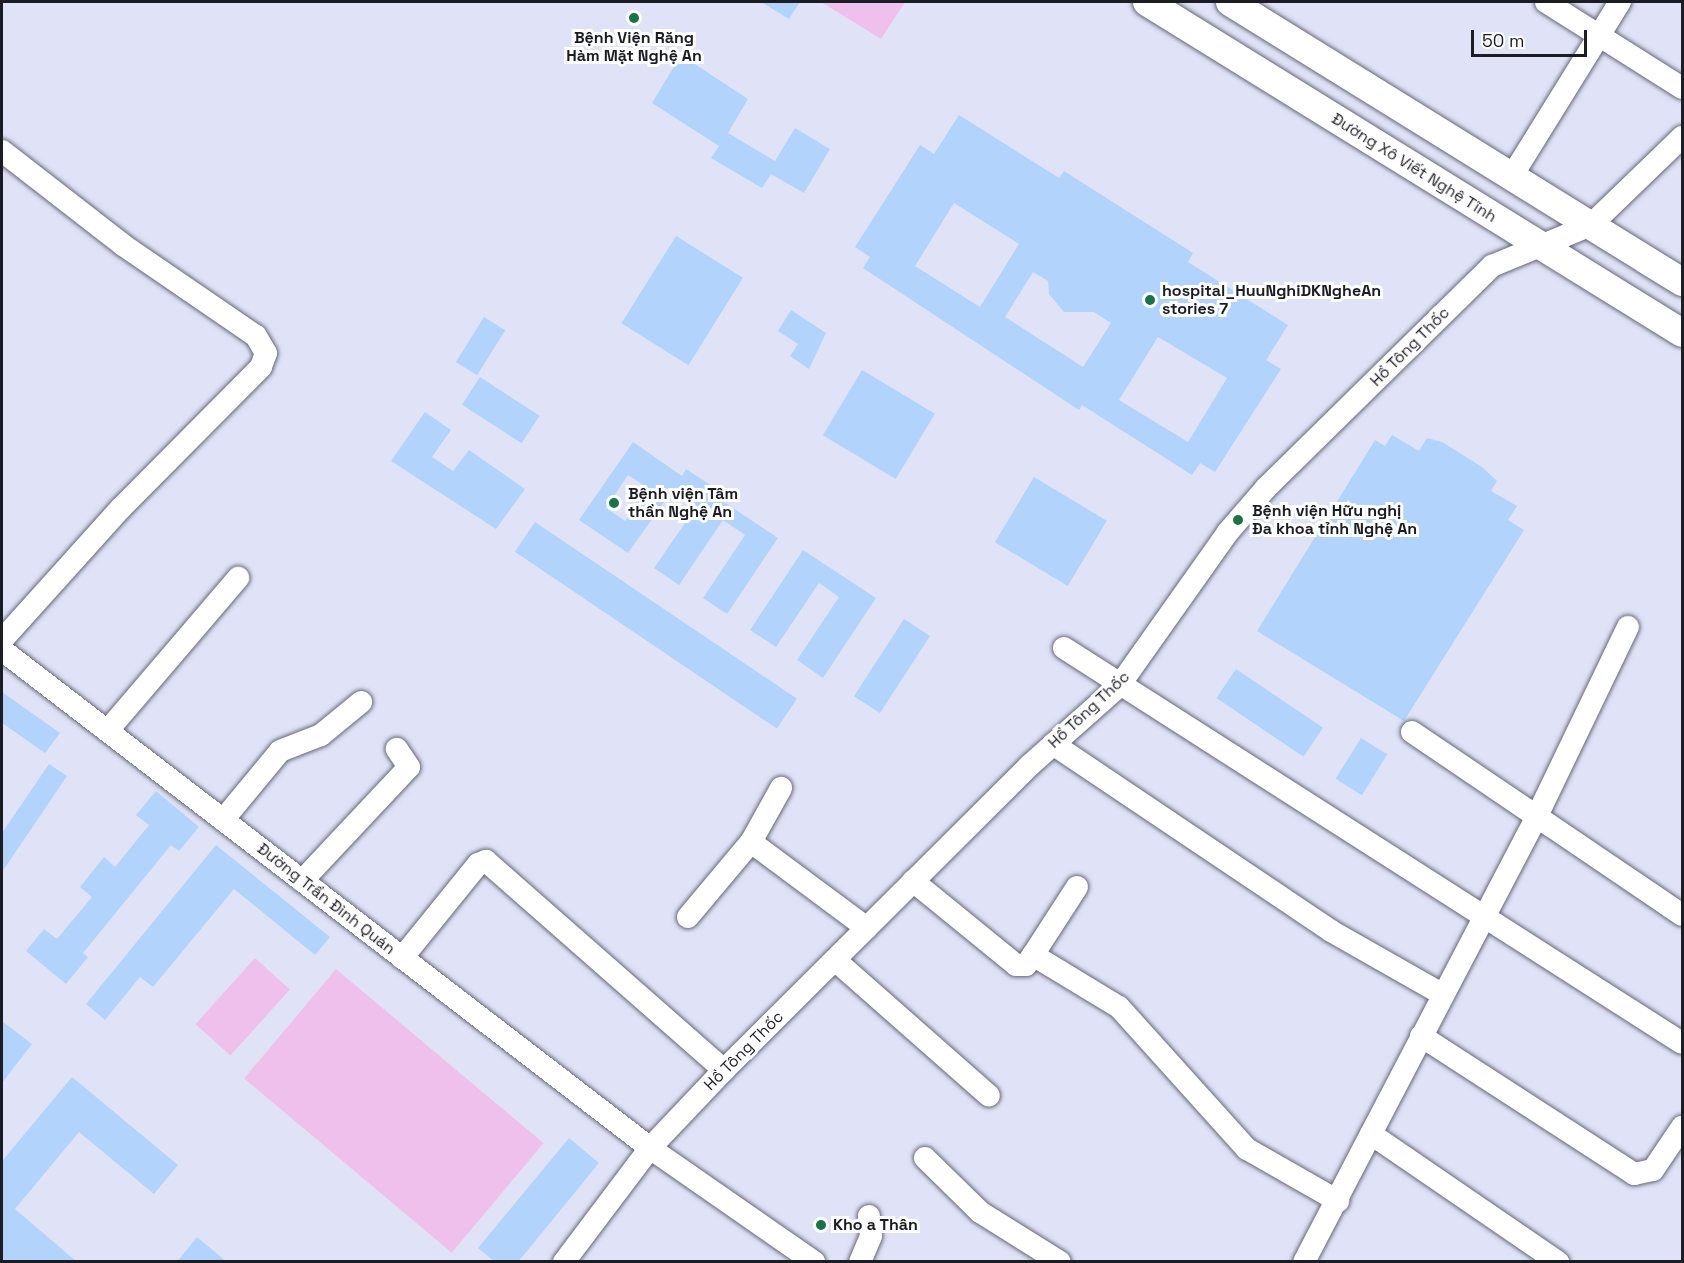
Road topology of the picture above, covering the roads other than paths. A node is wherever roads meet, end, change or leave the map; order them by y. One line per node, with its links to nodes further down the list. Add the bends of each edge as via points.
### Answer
1 (1147, 2): 11 (main road, Đường Xô Viết Nghệ Tĩnh)
2 (1230, 2): 9 (main road)
3 (1546, 2): 5 (street)
4 (1620, 2): 5 (street)
5 (1599, 35): 6 (street); 9 (street)
6 (1683, 88)
7 (1683, 137): 10 (street, Hồ Tông Thốc)
8 (2, 151): 16 (street, via 123,245 256,336 266,353 261,367 120,509)
9 (1512, 176): 10 (main road)
10 (1591, 225): 11 (street, Hồ Tông Thốc); 12 (main road)
11 (1540, 246): 13 (main road, Đường Xô Viết Nghệ Tĩnh); 19 (street, Hồ Tông Thốc, via 1492,266 1266,488 1228,532)
12 (1683, 282)
13 (1683, 333)
14 (238, 578): 21 (street)
15 (1628, 627): 26 (street)
16 (2, 640)
17 (1064, 648): 19 (street)
18 (2, 650): 21 (street, Đường Trần Đình Quán)
19 (1119, 686): 23 (street, Hồ Tông Thốc); 34 (street)
20 (361, 702): 27 (street, via 321,735 280,751)
21 (109, 729): 27 (street, Đường Trần Đình Quán)
22 (1412, 732): 26 (street)
23 (1053, 744): 30 (street, Hồ Tông Thốc); 39 (street, via 1331,931)
24 (397, 749): 29 (street, via 409,767)
25 (782, 788): 28 (street)
26 (1536, 818): 32 (street); 34 (street)
27 (223, 820): 29 (street, Đường Trần Đình Quán)
28 (751, 842): 33 (street); 35 (street)
29 (302, 881): 37 (street, Đường Trần Đình Quán)
30 (913, 881): 35 (street, Hồ Tông Thốc); 36 (street, via 1016,965 1026,965)
31 (1077, 887): 36 (street)
32 (1683, 915)
33 (688, 917)
34 (1483, 918): 39 (street); 41 (street)
35 (867, 928): 38 (street, Hồ Tông Thốc)
36 (1033, 955): 48 (street, via 1133,1019 1247,1149)
37 (402, 958): 42 (street, via 478,864 486,861); 46 (street, Đường Trần Đình Quán)
38 (835, 960): 42 (street, Hồ Tông Thốc); 43 (street)
39 (1442, 994): 40 (street)
40 (1421, 1036): 44 (street, via 1634,1174 1653,1170); 45 (street)
41 (1683, 1043)
42 (724, 1070): 46 (street, Hồ Tông Thốc)
43 (988, 1096)
44 (1683, 1127)
45 (1371, 1134): 48 (street); 55 (street)
46 (650, 1148): 51 (street, Hồ Tông Thốc); 52 (street, Đường Trần Đình Quán)
47 (925, 1158): 50 (street, via 980,1212)
48 (1338, 1201): 54 (street)
49 (869, 1216): 53 (street, via 871,1236)
50 (1054, 1260)
51 (564, 1262)
52 (814, 1262)
53 (860, 1262)
54 (1304, 1262)
55 (1558, 1262)

